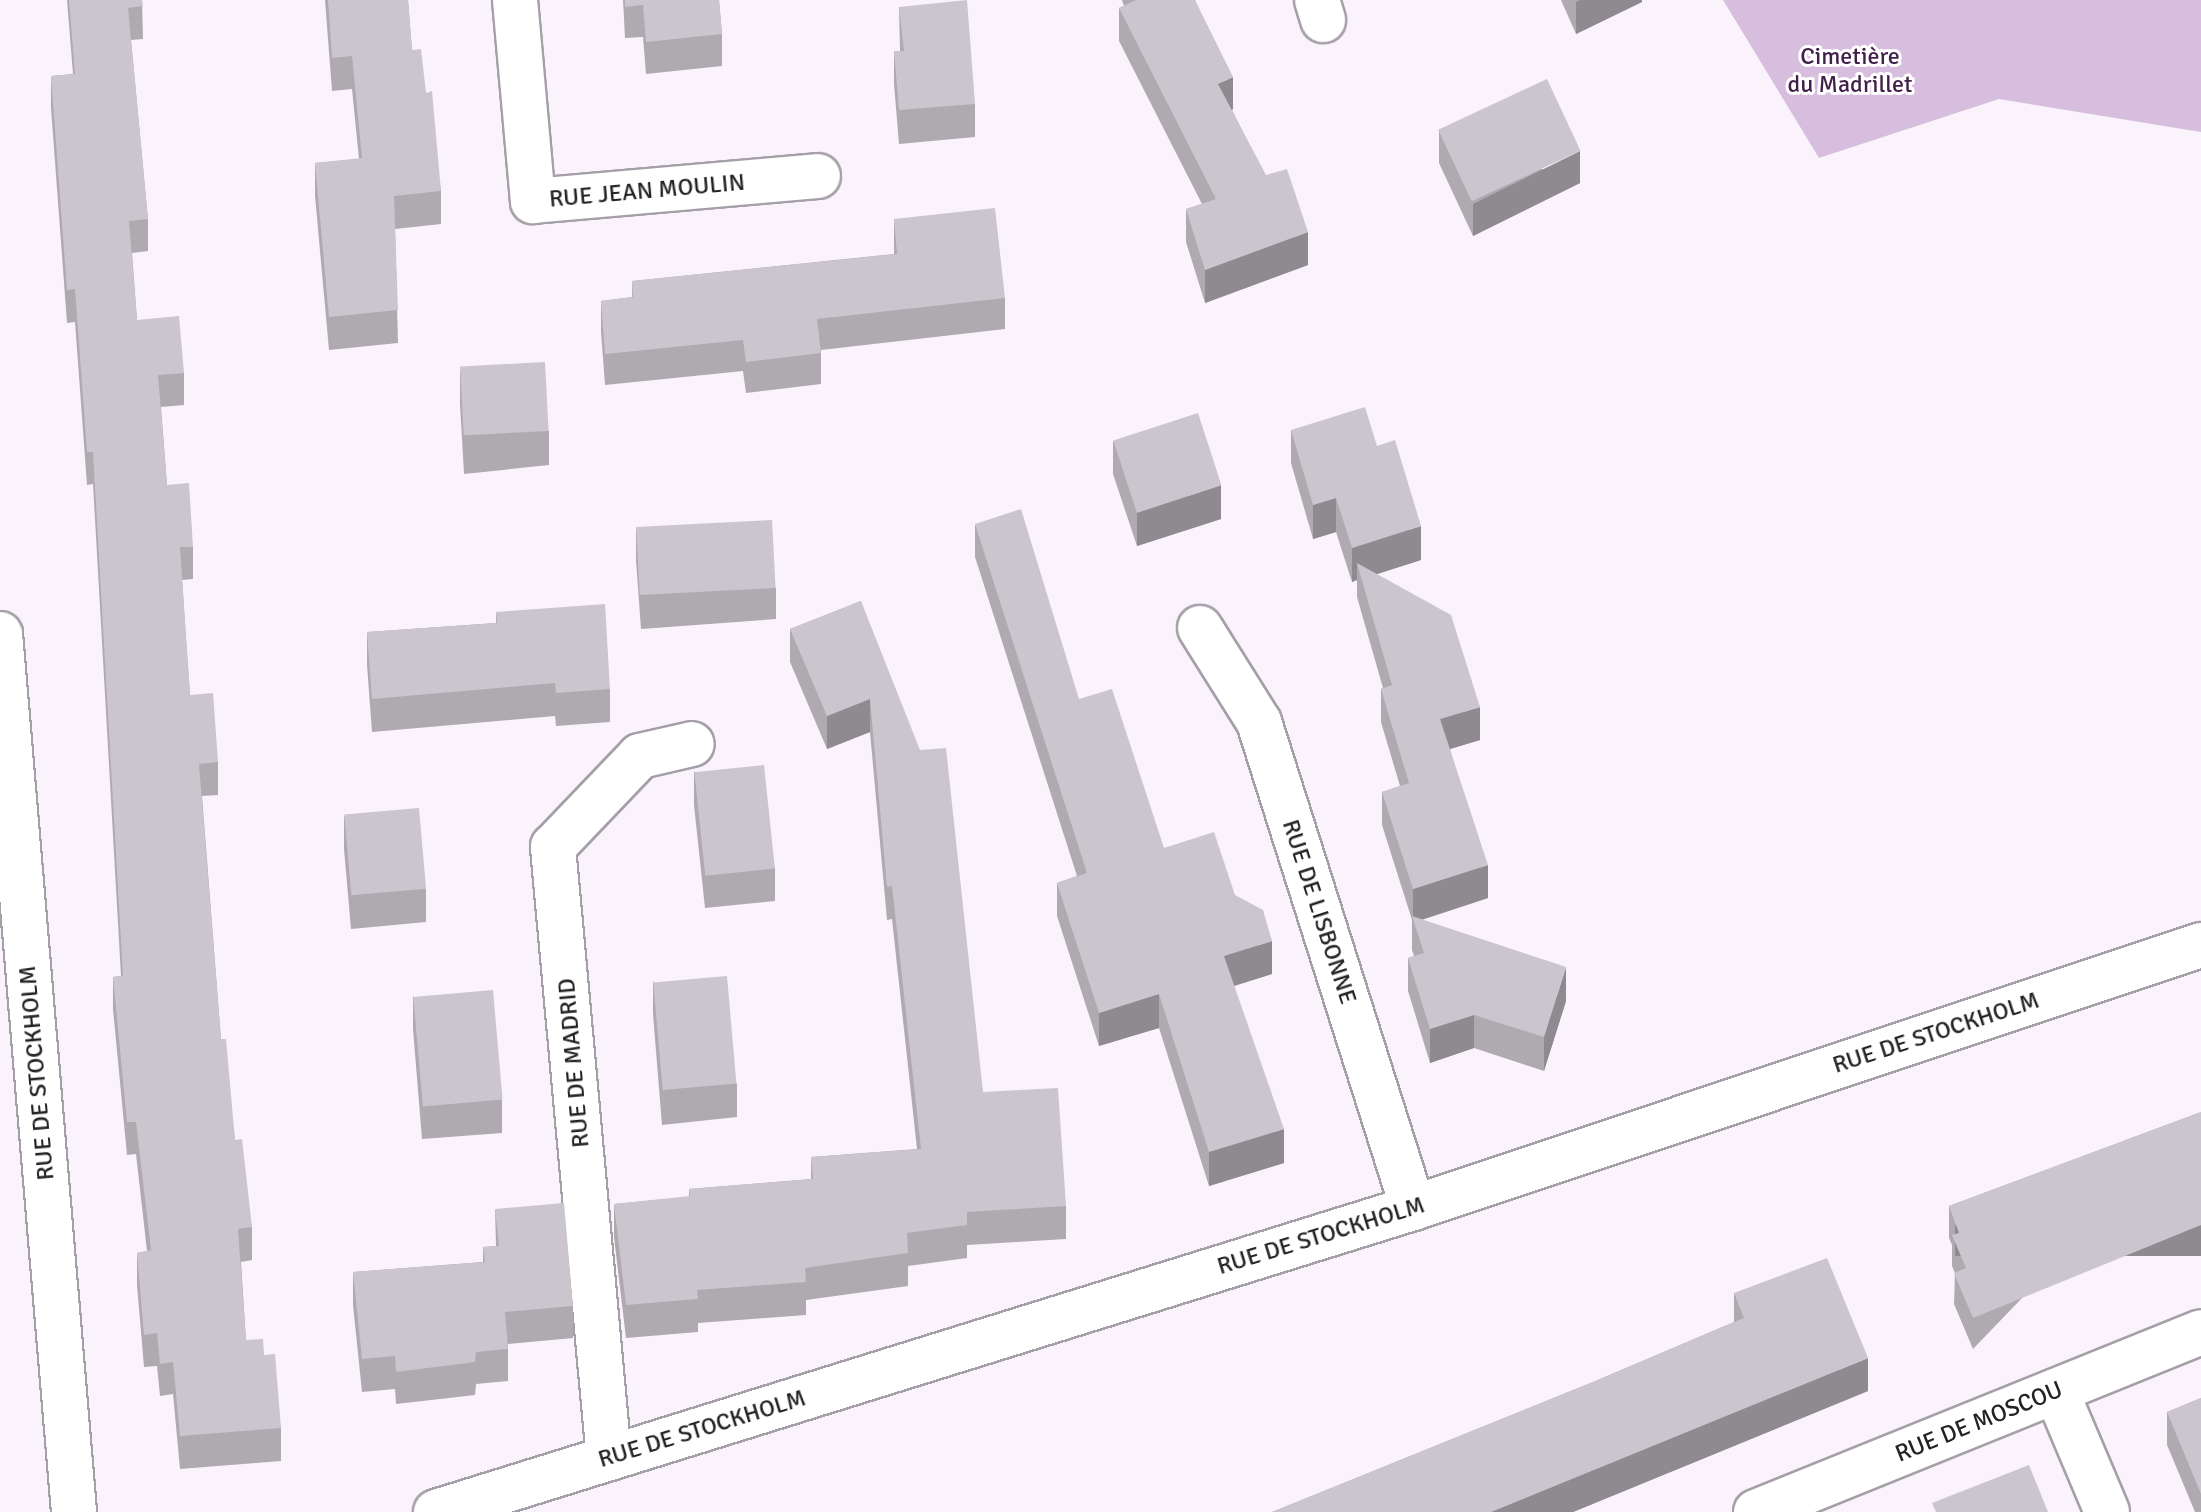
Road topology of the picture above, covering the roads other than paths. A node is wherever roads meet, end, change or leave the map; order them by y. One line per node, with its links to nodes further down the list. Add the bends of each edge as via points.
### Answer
1 (515, 0): 2 (street, RUE JEAN MOULIN, via 533,201)
2 (818, 176)
3 (1200, 628): 7 (street, RUE DE LISBONNE, via 1259,722)
4 (0, 634): 11 (street, RUE DE STOCKHOLM)
5 (692, 744): 10 (street, RUE DE MADRID, via 640,756 553,847)
6 (2201, 945): 7 (street, RUE DE STOCKHOLM)
7 (1413, 1208): 10 (street, RUE DE STOCKHOLM)
8 (2201, 1332): 9 (street, RUE DE MOSCOU)
9 (2056, 1391): 13 (street, RUE DE MOSCOU); 14 (street)
10 (609, 1458): 12 (street, RUE DE STOCKHOLM)
11 (74, 1512)
12 (436, 1512)
13 (1756, 1512)
14 (2107, 1512)

